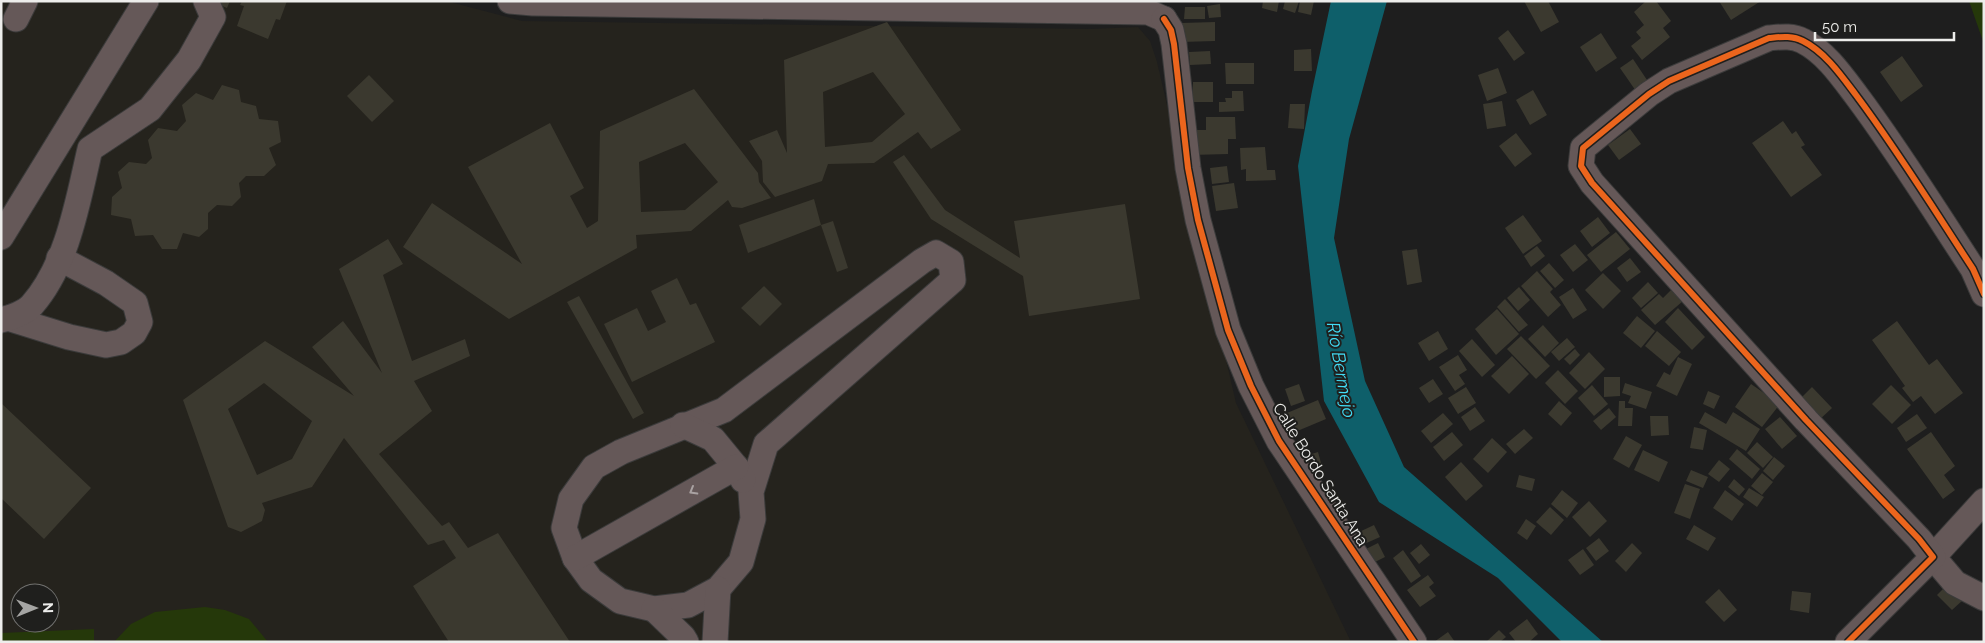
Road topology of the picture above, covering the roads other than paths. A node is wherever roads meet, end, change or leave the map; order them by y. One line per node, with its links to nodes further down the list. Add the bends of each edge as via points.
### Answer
1 (206, 1): 5 (street, via 213,17 189,60 150,109)
2 (510, 1): 4 (street)
3 (137, 4): 6 (street)
4 (1164, 10): 22 (street, Calle Bordo Santa Ana, via 1174,44 1188,168 1198,220 1228,330 1279,441)
5 (90, 149): 6 (street); 8 (street, via 71,230)
6 (41, 172): 7 (street)
7 (1, 237)
8 (59, 258): 10 (street, via 50,279 31,306); 10 (street, via 135,302 140,322 134,333 121,342 106,345)
9 (1984, 294): 15 (street, via 1973,269 1879,125 1828,60 1795,38 1769,38 1669,81 1582,148 1581,166 1592,183)
10 (5, 319)
11 (683, 425): 12 (street, via 713,439); 13 (street, via 724,410 922,261 936,253 951,262 952,280 766,444); 16 (street, via 594,467 571,499 564,528)
12 (736, 467): 13 (street); 16 (street, one-way to 16)
13 (751, 492): 17 (street, via 753,519 741,562)
14 (1984, 501): 15 (street)
15 (1932, 557): 18 (street, via 1955,583); 23 (street)
16 (575, 558): 19 (street, via 591,580 620,601)
17 (718, 589): 19 (street, via 688,605); 21 (street)
18 (1984, 598)
19 (654, 609): 20 (street)
20 (686, 642)
21 (715, 642)
22 (1414, 642)
23 (1848, 642)

